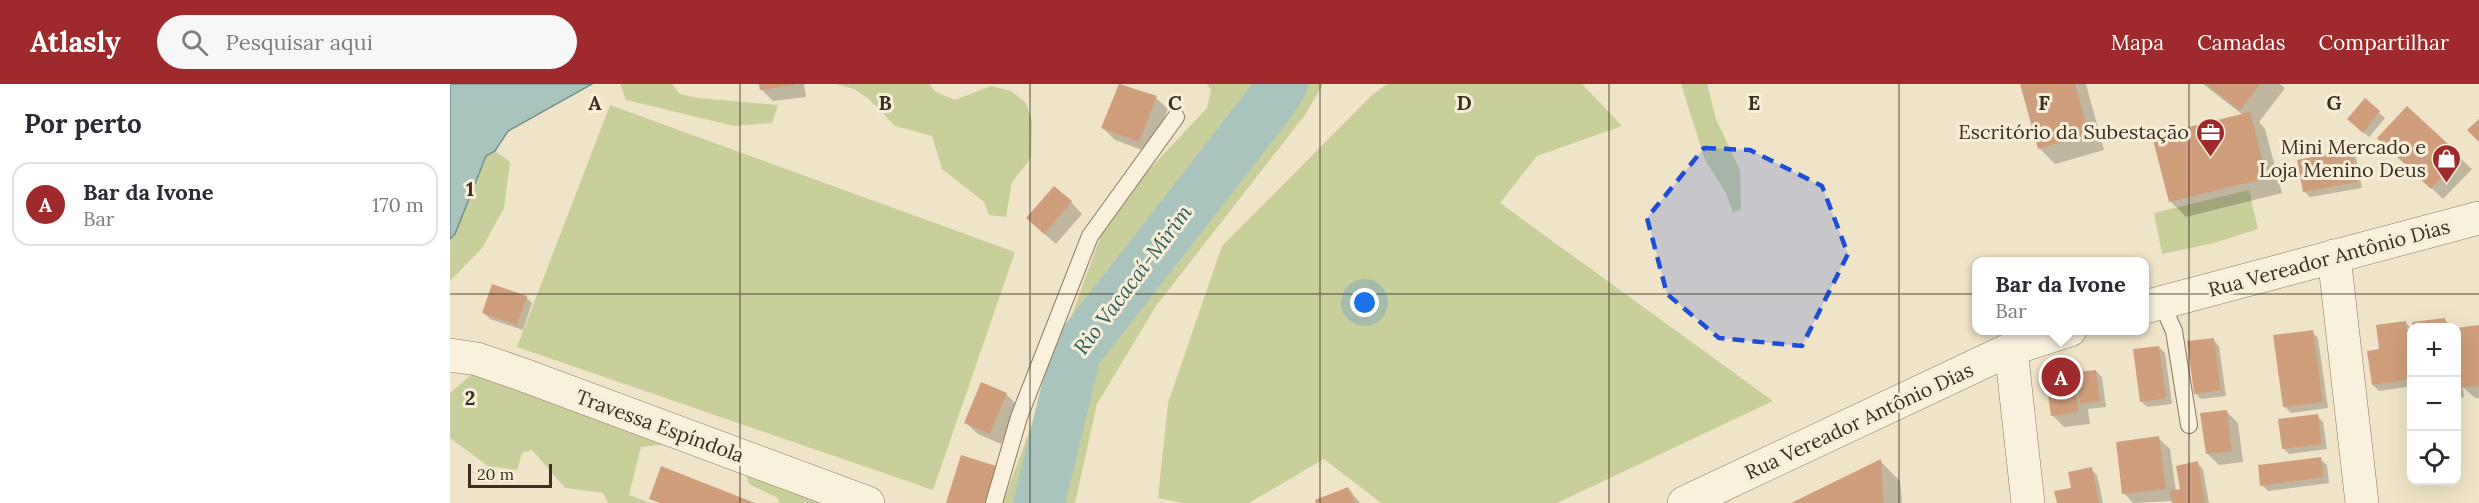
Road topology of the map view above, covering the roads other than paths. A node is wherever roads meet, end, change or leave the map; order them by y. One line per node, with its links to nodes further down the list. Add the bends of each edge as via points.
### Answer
1 (1176, 117): 10 (lane, via 1090,236 1019,417)
2 (2479, 218): 3 (street, Rua Vereador Antônio Dias)
3 (2334, 256): 4 (street, Rua Vereador Antônio Dias); 13 (street)
4 (2153, 304): 8 (lane, via 2174,331)
5 (2054, 335): 6 (street, Rua Vereador Antônio Dias)
6 (2011, 349): 11 (street, Rua Vereador Antônio Dias); 12 (street)
7 (450, 355): 9 (street, Travessa Espíndola, via 477,359 518,373)
8 (2189, 425)
9 (868, 503)
10 (994, 503)
11 (1684, 503)
12 (2028, 503)
13 (2362, 503)

